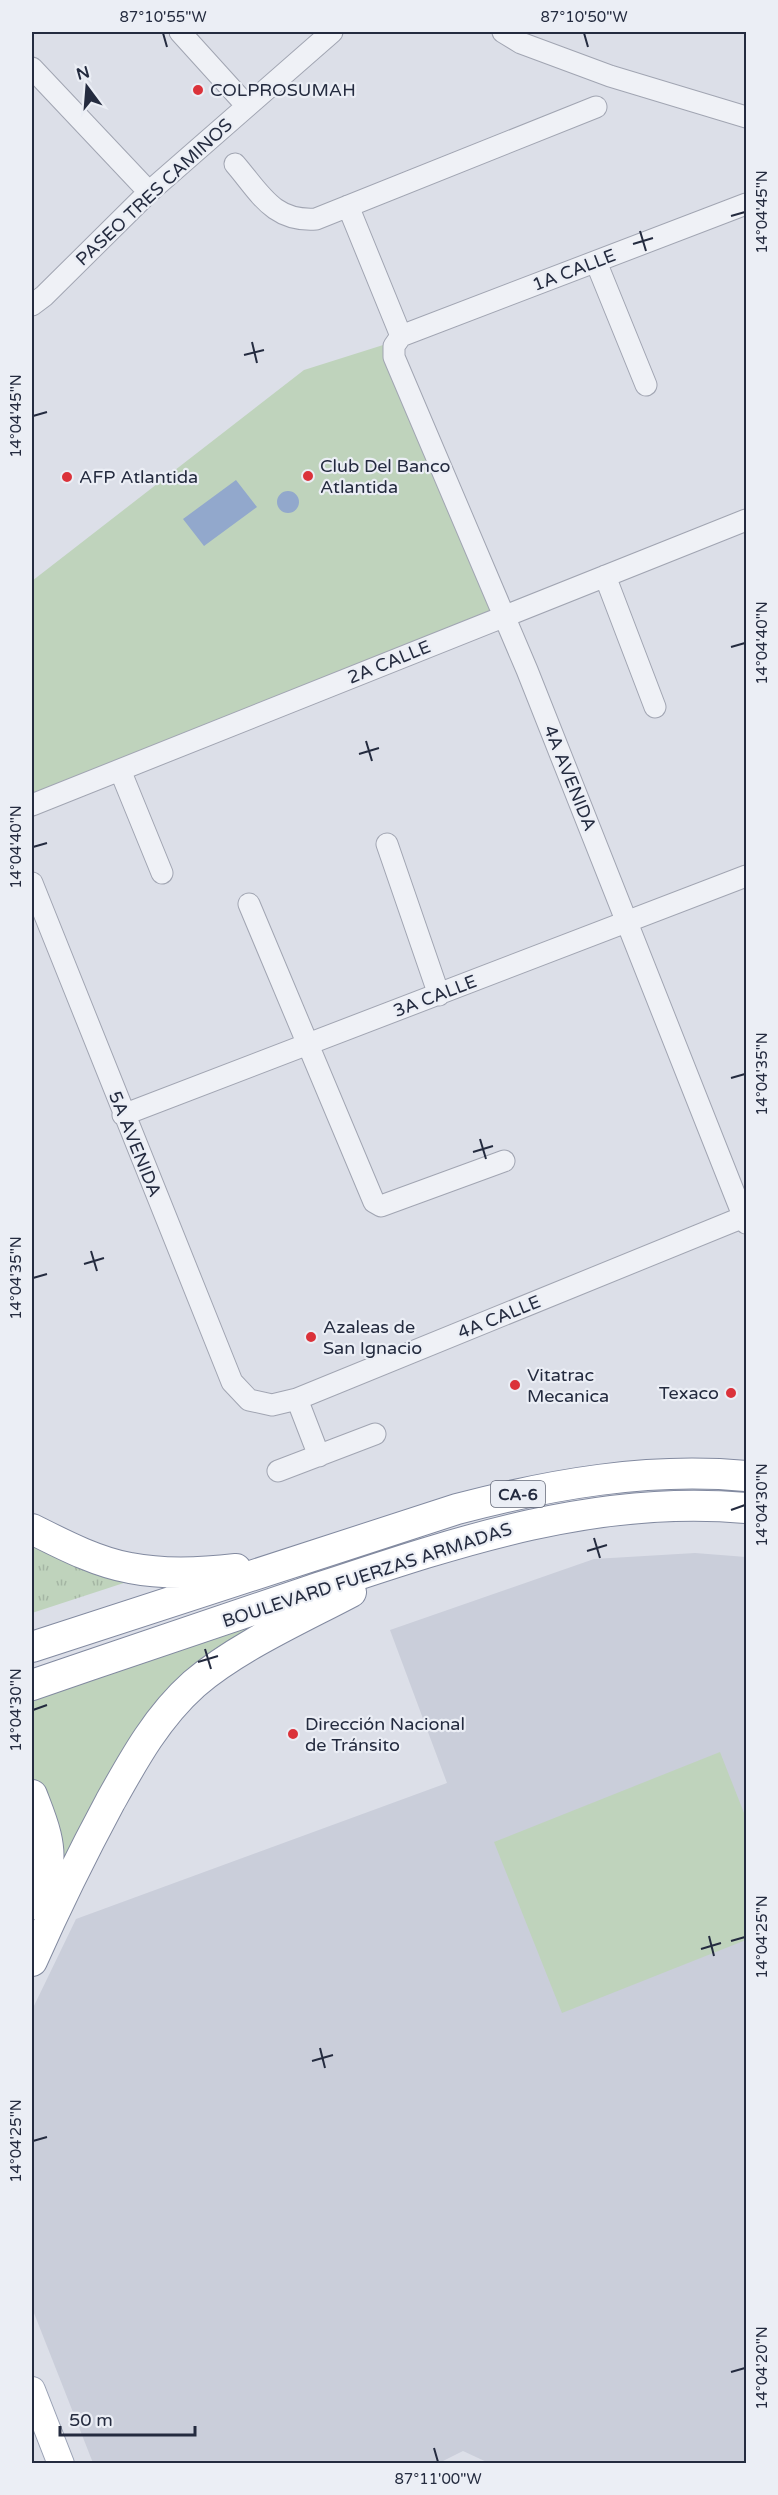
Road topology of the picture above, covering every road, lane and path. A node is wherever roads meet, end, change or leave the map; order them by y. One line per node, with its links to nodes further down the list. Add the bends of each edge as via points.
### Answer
1 (180, 32): 5 (street)
2 (332, 32): 5 (street, PASEO TRES CAMINOS)
3 (503, 32): 7 (street, via 521,43 610,76)
4 (32, 68): 9 (street)
5 (247, 106): 9 (street, PASEO TRES CAMINOS)
6 (596, 107): 11 (street)
7 (747, 117)
8 (235, 164): 11 (street, via 271,207 290,218 316,219)
9 (149, 192): 13 (street, PASEO TRES CAMINOS)
10 (747, 204): 12 (street, 1A CALLE)
11 (348, 206): 14 (street)
12 (596, 262): 14 (street, 1A CALLE); 15 (street)
13 (36, 295)
14 (401, 336): 18 (street, 4A AVENIDA, via 394,346 394,357)
15 (646, 385)
16 (747, 520): 17 (street, 2A CALLE)
17 (605, 576): 18 (street, 2A CALLE); 19 (street)
18 (503, 616): 20 (street, 2A CALLE); 27 (street, 4A AVENIDA)
19 (655, 707)
20 (120, 770): 21 (street, 2A CALLE); 23 (street)
21 (32, 805)
22 (387, 844): 28 (street)
23 (162, 873)
24 (747, 876): 27 (street, 3A CALLE)
25 (32, 883): 30 (street, 5A AVENIDA)
26 (249, 904): 29 (street)
27 (628, 922): 28 (street, 3A CALLE); 32 (street, 4A AVENIDA)
28 (439, 995): 29 (street, 3A CALLE)
29 (308, 1045): 30 (street, 3A CALLE); 31 (street, via 377,1205)
30 (123, 1115): 34 (street, 5A AVENIDA, via 232,1382)
31 (504, 1161)
32 (746, 1219): 33 (street, 4A CALLE)
33 (297, 1399): 34 (street, 4A CALLE, via 272,1405); 36 (street)
34 (249, 1400)
35 (375, 1434): 36 (street)
36 (319, 1456): 37 (street)
37 (278, 1471)
38 (747, 1476): 42 (highway, BOULEVARD FUERZAS ARMADAS / CA-6, via 646,1475 555,1486 457,1509)
39 (747, 1508): 41 (highway, BOULEVARD FUERZAS ARMADAS / CA-6, via 681,1505 603,1512 515,1527)
40 (32, 1529): 42 (highway, via 129,1568 175,1573)
41 (419, 1554): 44 (highway, BOULEVARD FUERZAS ARMADAS / CA-6); 47 (highway, via 223,1662 163,1716 141,1746 70,1875)
42 (298, 1562): 43 (highway, BOULEVARD FUERZAS ARMADAS / CA-6)
43 (32, 1647)
44 (32, 1685)
45 (32, 1795): 46 (highway, via 47,1848 47,1868)
46 (32, 1904)
47 (32, 1961)
48 (32, 2390): 49 (main road)
49 (61, 2463)

